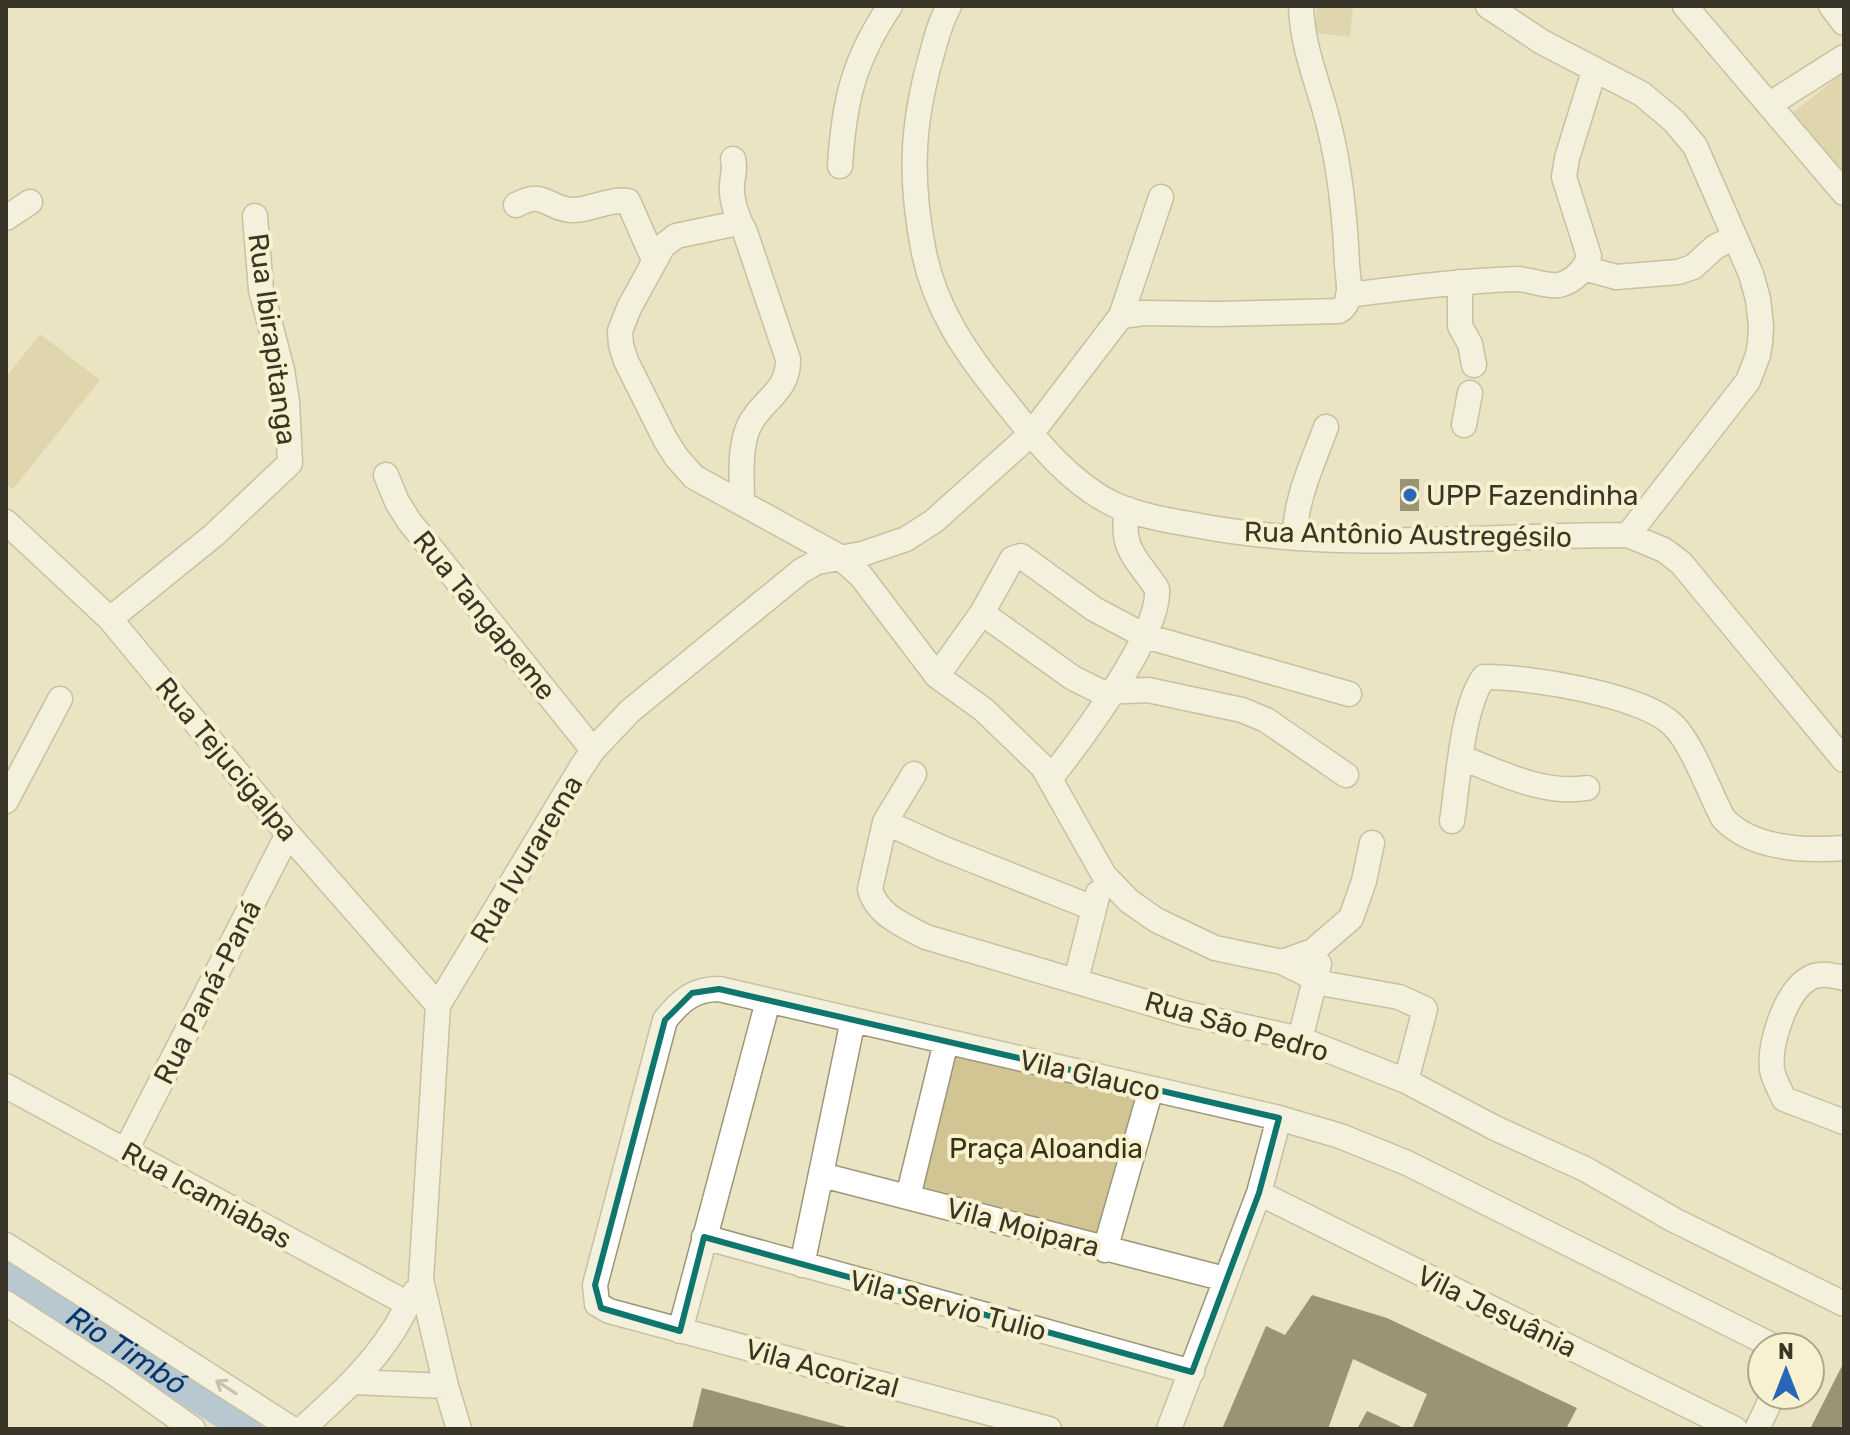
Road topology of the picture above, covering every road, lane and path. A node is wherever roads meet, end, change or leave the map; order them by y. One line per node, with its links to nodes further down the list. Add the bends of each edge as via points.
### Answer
1 (890, 6): 12 (street, via 849,92)
2 (949, 6): 28 (street, Rua Antônio Austregésilo, via 919,99 912,172 919,226 929,278 952,330)
3 (1301, 6): 24 (street, via 1337,168 1346,234)
4 (1488, 6): 9 (street)
5 (1685, 6): 10 (street)
6 (1831, 6): 7 (street)
7 (1844, 23)
8 (1844, 57): 10 (street)
9 (1594, 71): 20 (street, via 1652,101 1686,134 1702,158); 22 (street, via 1564,177 1589,256)
10 (1770, 104): 13 (street)
11 (733, 159): 19 (street, via 731,188)
12 (840, 166)
13 (1844, 193)
14 (1161, 197): 25 (street, Rua Ivurarema)
15 (30, 202): 18 (street)
16 (516, 205): 21 (street, via 539,198 568,210 628,201)
17 (255, 216): 30 (street, Rua Ibirapitanga, via 261,290 287,402)
18 (6, 218)
19 (738, 223): 21 (street, via 676,236); 32 (street, via 789,371 747,431)
20 (1735, 237): 22 (street, via 1678,272 1616,277); 35 (street, via 1760,309 1754,367 1737,397)
21 (654, 260): 32 (street, via 620,331 626,361 677,458 701,482)
22 (1584, 268): 23 (street, via 1558,285 1521,279)
23 (1460, 282): 24 (street); 26 (street, via 1460,326 1470,344 1472,379)
24 (1347, 301): 25 (street, via 1339,311)
25 (1121, 316): 28 (street, Rua Ivurarema)
26 (1464, 425)
27 (1326, 427): 36 (street, via 1300,499)
28 (1031, 434): 33 (street, Rua Antônio Austregésilo, via 1071,475); 37 (street, Rua Ivurarema, via 934,521 886,547)
29 (310, 444): 30 (street)
30 (290, 463): 39 (street, Rua Ibirapitanga, via 214,535)
31 (386, 475): 45 (street, Rua Tangapeme, via 409,521)
32 (742, 503): 37 (street)
33 (1127, 509): 36 (street, Rua Antônio Austregésilo, via 1225,531); 40 (street, via 1125,539 1157,589)
34 (6, 522): 39 (street, Rua Tejucigalpa)
35 (1628, 535): 36 (street, Rua Antônio Austregésilo); 47 (street, Rua Antônio Austregésilo, via 1681,563)
36 (1295, 537)
37 (840, 557): 41 (street, via 861,576); 45 (street, Rua Ivurarema, via 801,571 630,711)
38 (982, 613): 40 (street, via 1012,559 1024,557 1094,609); 41 (street); 42 (street, via 1073,678)
39 (110, 619): 55 (street, Rua Tejucigalpa)
40 (1145, 636): 42 (street); 43 (street)
41 (937, 676): 50 (street, via 984,710)
42 (1112, 693): 49 (street, via 1148,690 1242,710 1282,730); 50 (street)
43 (1349, 694)
44 (60, 699): 52 (street)
45 (593, 750): 66 (street, Rua Ivurarema)
46 (1462, 758): 51 (street, via 1540,787); 53 (street); 57 (street, via 1474,694 1484,677 1610,696 1660,713 1676,727 1723,818 1742,834 1793,847)
47 (1844, 760)
48 (914, 774): 54 (street, Rua São Pedro)
49 (1346, 775)
50 (1050, 779): 58 (street)
51 (1587, 788)
52 (6, 801)
53 (1452, 821)
54 (885, 822): 59 (street); 64 (street, Rua São Pedro, via 870,889 873,899 900,924 926,937)
55 (288, 834): 66 (street, Rua Tejucigalpa); 75 (street, Rua Paná-Paná)
56 (1372, 843): 60 (street, via 1351,918)
57 (1844, 848)
58 (1104, 875): 59 (street); 61 (street, via 1156,920 1215,948)
59 (1093, 908): 64 (street)
60 (1322, 944): 61 (street); 63 (street)
61 (1282, 962): 63 (street)
62 (1844, 978): 74 (street, via 1826,973 1792,992 1772,1056 1784,1099)
63 (1317, 979): 68 (street); 70 (street, via 1399,997 1425,1009)
64 (1076, 980): 68 (street, Rua São Pedro, via 1183,1013)
65 (768, 1001): 67 (street, Vila Glauco); 79 (street); 87 (street, Vila Glauco, via 706,989 692,993 665,1020 595,1285)
66 (438, 1005): 84 (street, Rua Ivurarema)
67 (853, 1020): 69 (street, Vila Glauco); 76 (street)
68 (1300, 1039): 70 (street, Rua São Pedro)
69 (946, 1042): 72 (street, Vila Glauco); 78 (street)
70 (1406, 1081): 88 (street, Rua São Pedro)
71 (6, 1086): 75 (street, Rua Icamiabas)
72 (1151, 1089): 73 (street, Vila Glauco); 81 (street)
73 (1279, 1118): 77 (street); 90 (street, Vila Glauco, via 1407,1163)
74 (1844, 1122)
75 (126, 1150): 86 (street, Rua Icamiabas)
76 (822, 1175): 78 (street, Vila Moipara); 82 (street)
77 (1259, 1193): 83 (street); 100 (street, Vila Jesuânia)
78 (908, 1197): 81 (street, Vila Moipara)
79 (704, 1237): 82 (street, Vila Servio Tulio); 89 (street)
80 (6, 1245): 95 (street, one-way to 80)
81 (1105, 1250): 83 (street, Vila Moipara)
82 (802, 1265): 91 (street, Vila Servio Tulio)
83 (1225, 1279): 91 (street)
84 (421, 1280): 86 (street); 93 (street)
85 (6, 1303): 94 (street)
86 (408, 1304): 92 (street)
87 (597, 1304): 89 (street, Vila Acorizal)
88 (1844, 1304)
89 (680, 1331): 98 (street, Vila Acorizal)
90 (1746, 1332)
91 (1192, 1372): 99 (street)
92 (353, 1382): 93 (street); 96 (street)
93 (446, 1386): 97 (street)
94 (193, 1429)
95 (292, 1429)
96 (302, 1429)
97 (459, 1429)
98 (1049, 1429)
99 (1169, 1429)
100 (1735, 1429)

